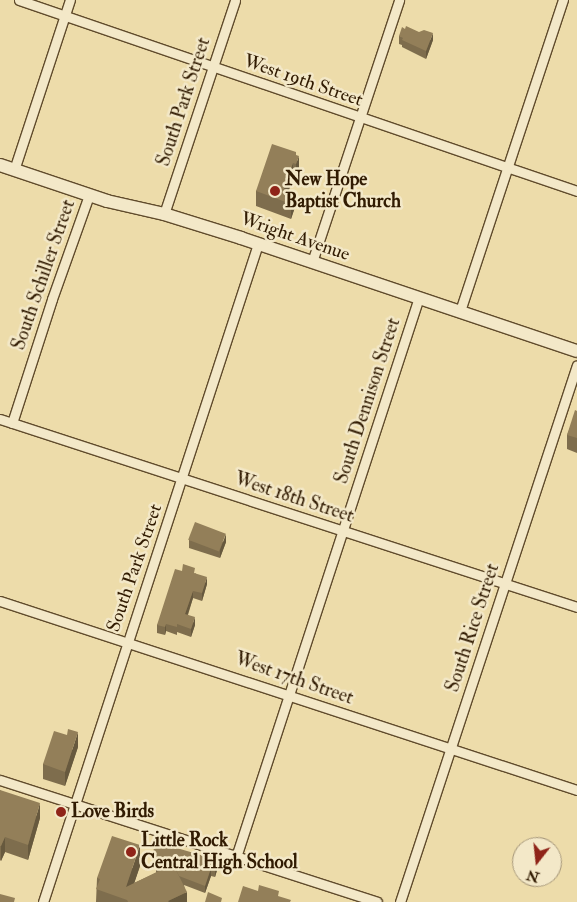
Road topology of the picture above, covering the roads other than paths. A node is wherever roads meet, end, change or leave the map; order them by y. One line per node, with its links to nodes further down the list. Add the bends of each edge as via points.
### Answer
1 (19, 0): 6 (street, West 19th Street)
2 (70, 0): 6 (street)
3 (235, 0): 7 (street, South Park Street)
4 (399, 0): 8 (street)
5 (563, 0): 10 (street)
6 (65, 16): 7 (street, West 19th Street); 11 (street)
7 (212, 67): 8 (street, West 19th Street); 14 (street, South Park Street)
8 (360, 118): 10 (street, West 19th Street); 16 (street)
9 (0, 165): 11 (main road, Wright Avenue)
10 (508, 166): 12 (street, West 19th Street); 18 (street)
11 (14, 170): 13 (main road, Wright Avenue)
12 (577, 191)
13 (89, 195): 14 (main road, Wright Avenue); 22 (street, South Schiller Street)
14 (164, 214): 15 (main road, Wright Avenue)
15 (258, 244): 16 (main road, Wright Avenue); 23 (street, South Park Street)
16 (312, 262): 17 (main road, Wright Avenue)
17 (419, 297): 18 (main road, Wright Avenue); 24 (street, South Dennison Street)
18 (460, 311): 19 (main road, Wright Avenue)
19 (577, 350)
20 (577, 365): 25 (street, South Rice Street)
21 (0, 419): 22 (street, West 18th Street)
22 (12, 423): 23 (street, West 18th Street)
23 (182, 479): 24 (street, West 18th Street); 28 (street, South Park Street)
24 (343, 531): 25 (street, West 18th Street); 29 (street, South Dennison Street)
25 (504, 584): 27 (street, West 18th Street); 30 (street, South Rice Street)
26 (0, 600): 28 (street, West 17th Street)
27 (577, 607)
28 (128, 642): 29 (street, West 17th Street); 33 (street, South Park Street)
29 (290, 695): 30 (street, West 17th Street); 34 (street, South Dennison Street)
30 (450, 748): 32 (street, West 17th Street); 37 (street, South Rice Street)
31 (0, 780): 33 (street)
32 (577, 790)
33 (76, 805): 34 (street); 35 (street, South Park Street)
34 (236, 857): 36 (street)
35 (43, 902)
36 (377, 902)
37 (400, 902)

